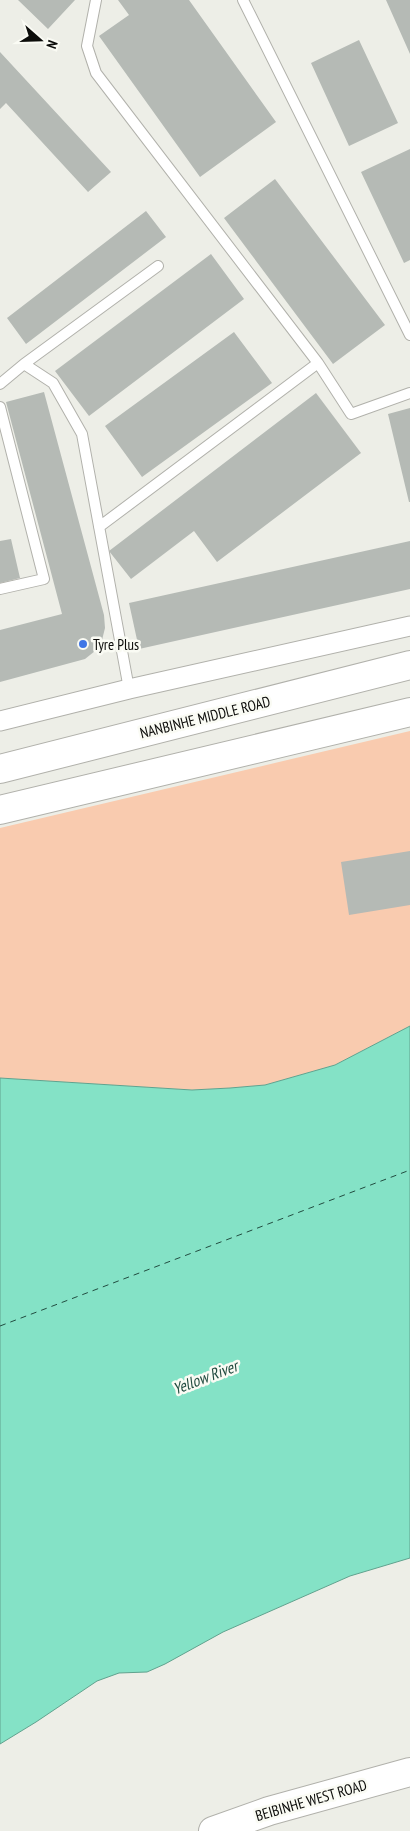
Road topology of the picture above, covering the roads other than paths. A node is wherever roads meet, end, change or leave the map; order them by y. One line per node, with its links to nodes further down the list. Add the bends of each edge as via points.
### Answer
1 (96, 0): 6 (lane, via 87,46 96,73)
2 (243, 0): 4 (lane)
3 (158, 266): 5 (lane)
4 (410, 334)
5 (24, 364): 7 (lane); 10 (lane, via 53,383 82,434)
6 (318, 364): 8 (lane, via 351,414); 10 (lane)
7 (0, 384)
8 (410, 393)
9 (0, 407): 11 (lane, via 44,579)
10 (99, 527): 14 (lane)
11 (0, 589)
12 (410, 626): 14 (street)
13 (410, 665): 17 (main road, NANBINHE MIDDLE ROAD)
14 (129, 689): 16 (street)
15 (410, 712): 18 (main road)
16 (0, 721)
17 (0, 769)
18 (0, 810)
19 (410, 1772): 20 (main road, BEIBINHE WEST ROAD, via 269,1811)
20 (213, 1831)

